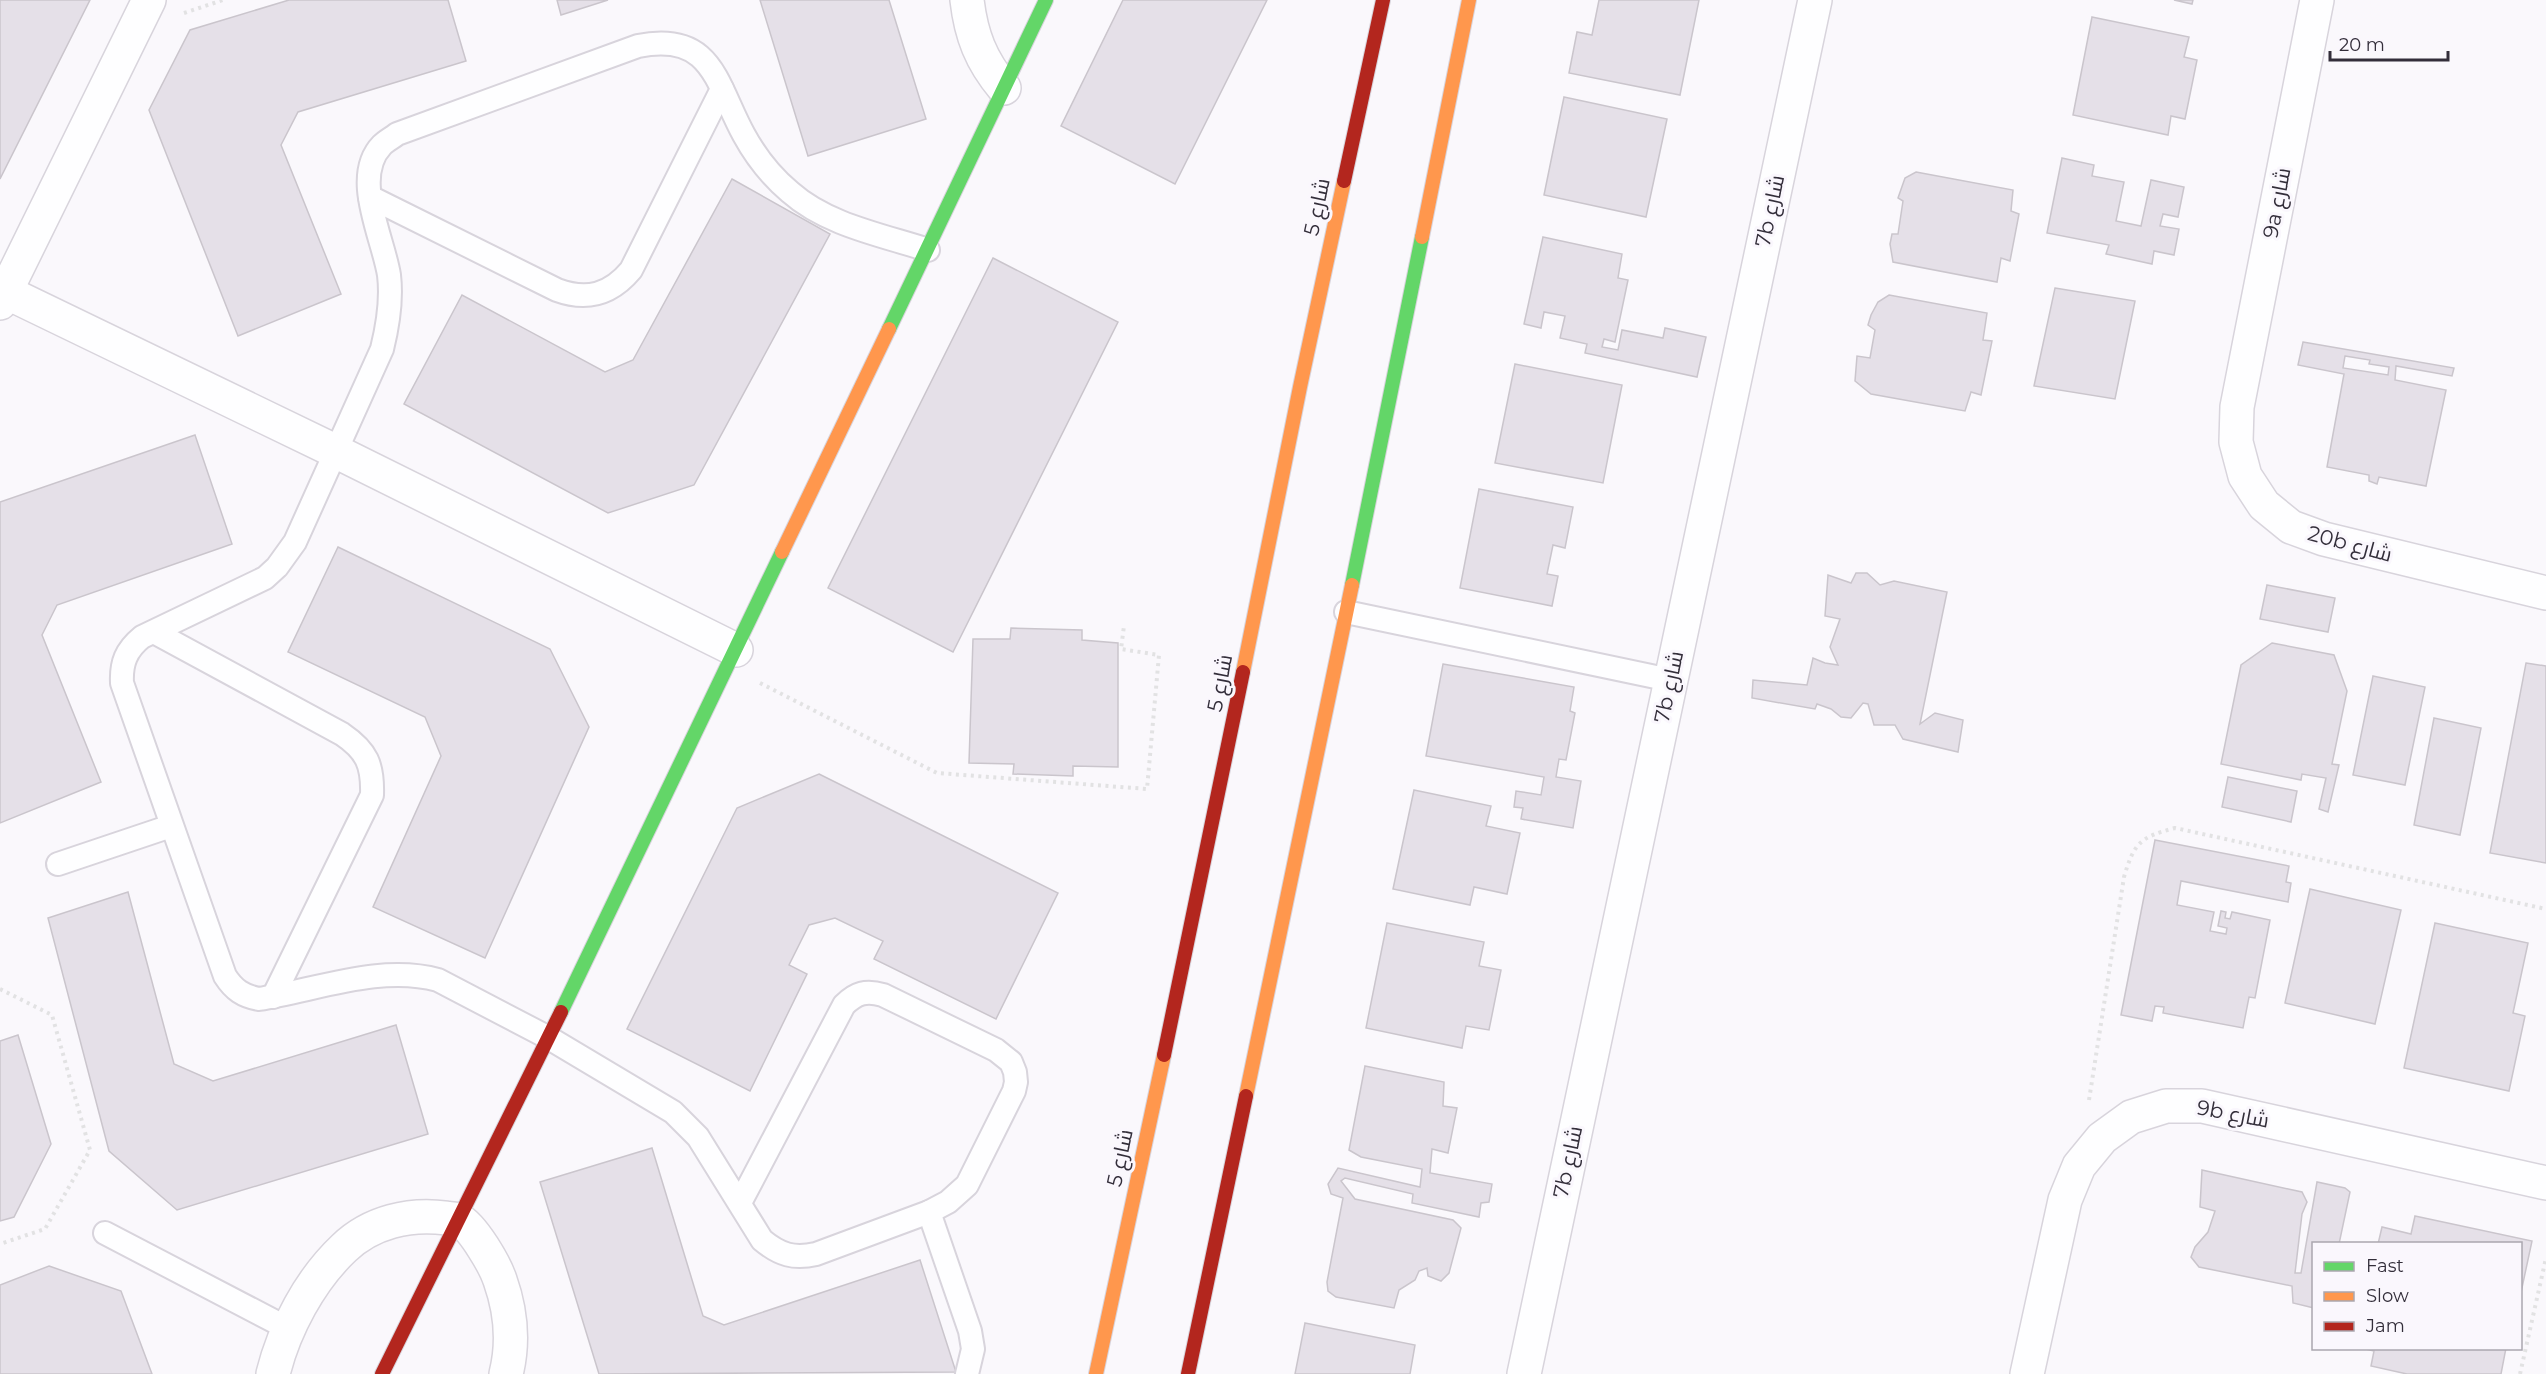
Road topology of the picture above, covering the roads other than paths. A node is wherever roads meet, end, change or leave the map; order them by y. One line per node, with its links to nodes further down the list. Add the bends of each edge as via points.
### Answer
1 (149, 0): 12 (street)
2 (967, 0): 8 (street, via 975,42)
3 (1046, 0): 8 (street)
4 (1383, 0): 34 (street, شارع 5)
5 (1468, 0): 16 (street)
6 (1815, 0): 19 (street, 7b شارع)
7 (2317, 0): 13 (street, 9a شارع)
8 (1004, 88): 11 (street)
9 (722, 89): 10 (lane, via 704,59 690,49 673,43 638,46 397,134 382,145 372,160 367,178); 10 (lane, via 631,270 606,292 573,296 557,290); 11 (lane, via 757,157 792,194 836,219)
10 (370, 197): 14 (lane, via 389,275 388,325 376,365)
11 (928, 250): 18 (street)
12 (3, 290): 14 (street)
13 (2237, 407): 15 (street, 20b شارع, via 2235,442 2245,476 2264,505 2291,527 2324,539)
14 (337, 452): 17 (lane, via 295,542 277,567 251,586); 18 (street)
15 (2546, 593)
16 (1346, 612): 19 (lane); 35 (street)
17 (154, 632): 20 (lane, via 131,646 122,676); 22 (lane, via 342,734 357,744 368,759 372,795)
18 (736, 650): 23 (street)
19 (1670, 680): 36 (street, 7b شارع)
20 (171, 826): 21 (lane); 22 (lane, via 232,988 245,996)
21 (58, 864)
22 (273, 997): 23 (lane, via 386,974 421,975 446,983)
23 (549, 1038): 25 (lane, via 673,1112 698,1137); 27 (street)
24 (2546, 1183): 37 (street, 9b شارع, via 2202,1106 2166,1106 2131,1117 2102,1138 2084,1159 2065,1200)
25 (741, 1202): 26 (lane, via 762,1240 773,1250 802,1257); 26 (lane, via 844,1005 862,993 873,992 996,1050 1011,1062 1015,1072 1014,1091 975,1174 958,1195)
26 (930, 1212): 33 (lane, via 970,1331 973,1349)
27 (460, 1220): 29 (street, via 429,1216 399,1219 370,1230 345,1247 325,1271); 31 (street); 32 (street, via 481,1243 497,1270 507,1300 511,1331)
28 (105, 1233): 29 (lane)
29 (289, 1329): 30 (street)
30 (273, 1374)
31 (382, 1374)
32 (506, 1374)
33 (967, 1374)
34 (1096, 1374)
35 (1188, 1374)
36 (1524, 1374)
37 (2027, 1374)

